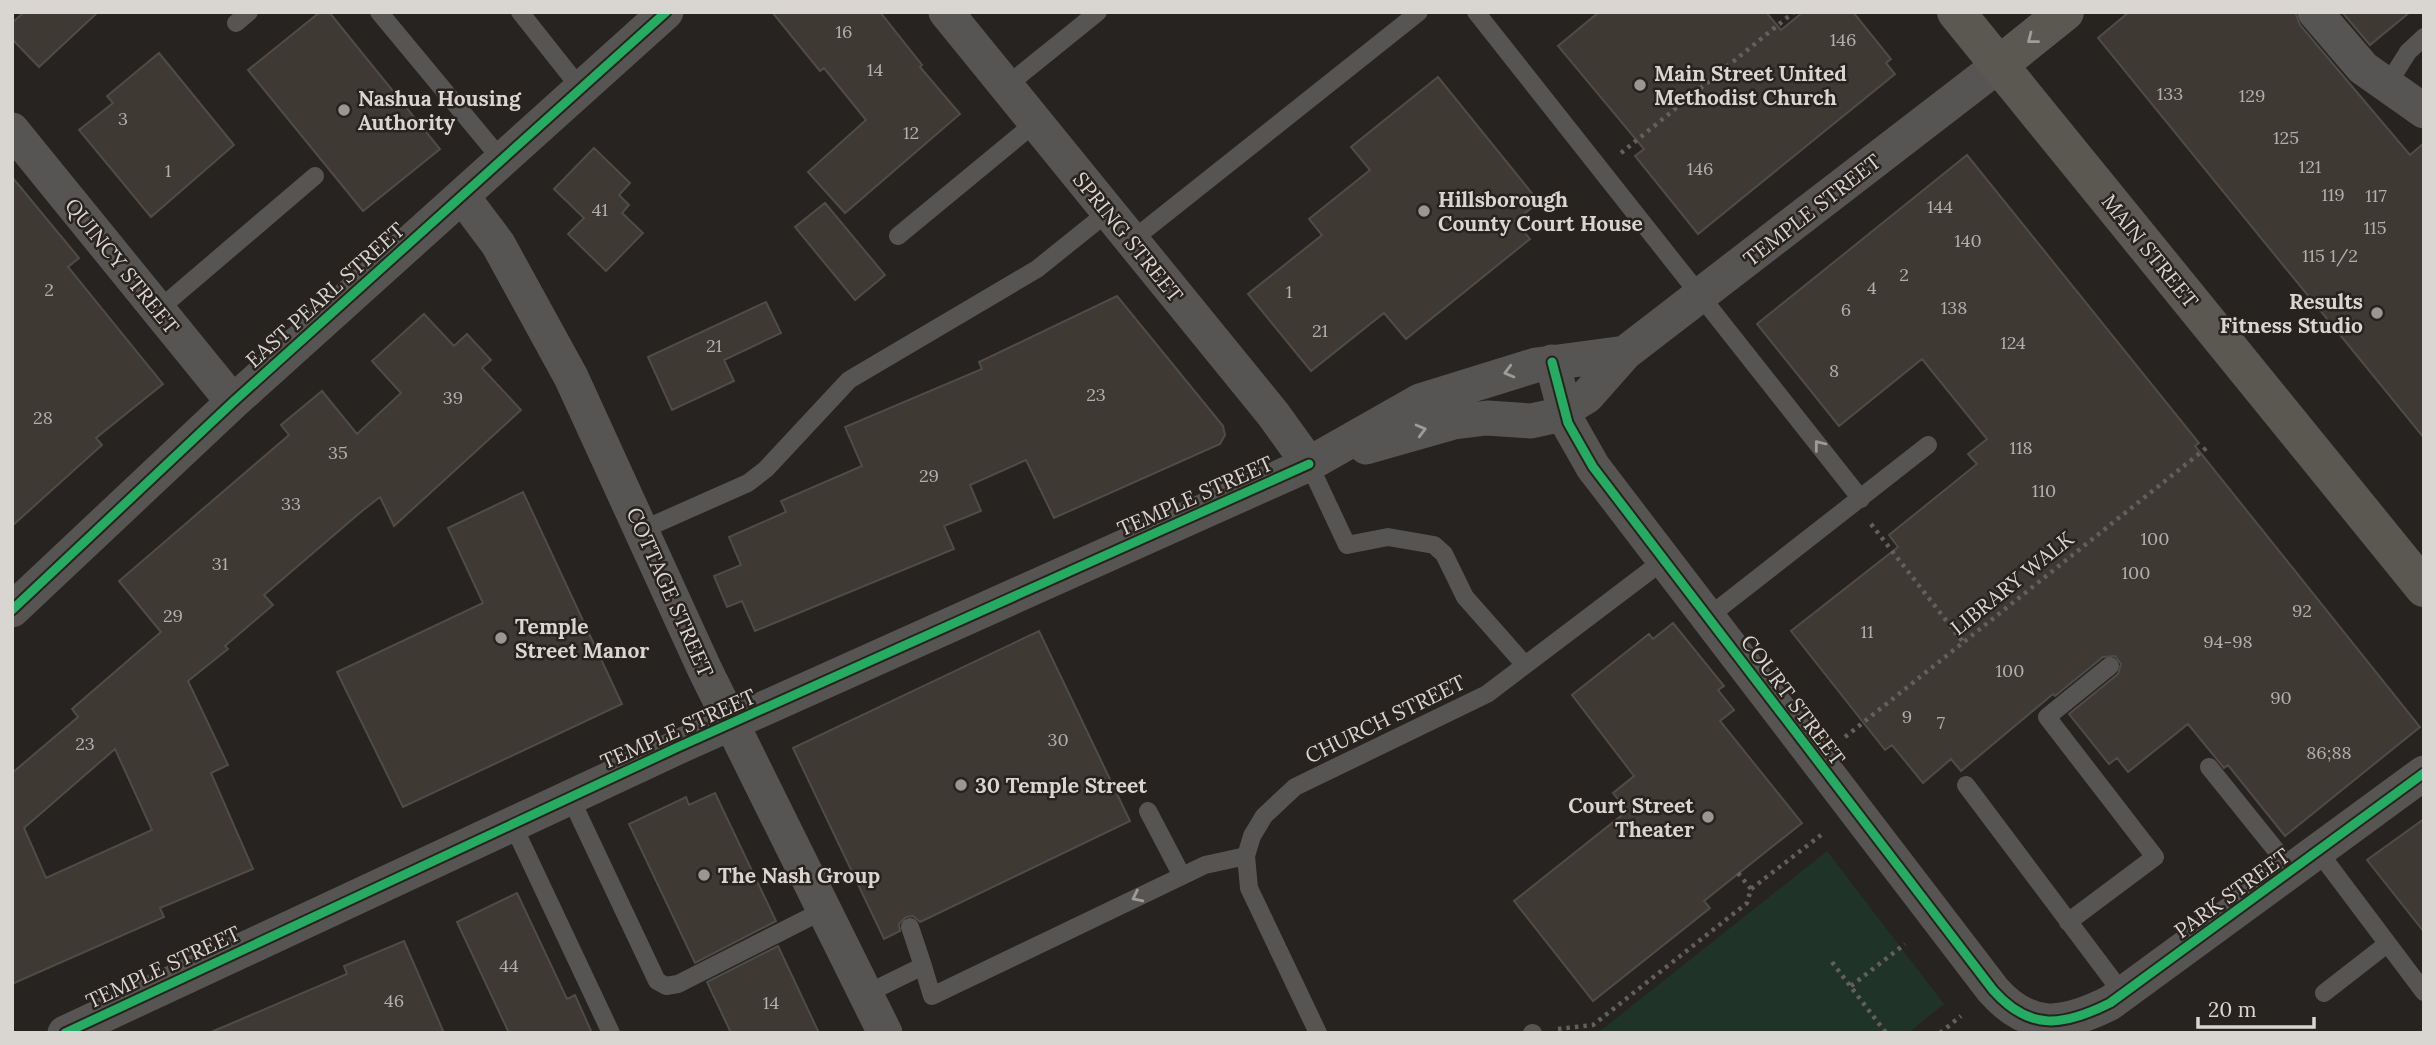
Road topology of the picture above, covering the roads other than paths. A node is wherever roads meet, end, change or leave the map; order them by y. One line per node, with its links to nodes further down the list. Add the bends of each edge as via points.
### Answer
1 (379, 12): 19 (lane)
2 (520, 12): 15 (lane)
3 (666, 12): 15 (street, EAST PEARL STREET)
4 (946, 12): 13 (street, SPRING STREET)
5 (1098, 12): 13 (lane)
6 (1419, 12): 24 (lane)
7 (1476, 12): 25 (lane)
8 (1956, 12): 12 (main road, MAIN STREET)
9 (2065, 12): 12 (main road, one-way to 12)
10 (2315, 12): 14 (street, via 2351,56)
11 (2424, 37): 14 (lane, via 2408,52)
12 (1999, 65): 25 (street, TEMPLE STREET); 36 (main road, MAIN STREET)
13 (1005, 87): 17 (street, SPRING STREET)
14 (2386, 87): 16 (street)
15 (581, 89): 19 (street, EAST PEARL STREET)
16 (2424, 110)
17 (1035, 123): 22 (street, SPRING STREET); 23 (lane)
18 (12, 130): 26 (street, QUINCY STREET)
19 (501, 159): 21 (street, EAST PEARL STREET)
20 (315, 176): 26 (lane)
21 (462, 196): 29 (street, EAST PEARL STREET); 34 (street, COTTAGE STREET, via 498,244 564,365)
22 (1108, 212): 24 (street, SPRING STREET); 34 (lane, via 1037,270 849,380 748,483)
23 (898, 236)
24 (1131, 241): 32 (street, SPRING STREET)
25 (1703, 295): 27 (street, TEMPLE STREET); 33 (lane, one-way to 25)
26 (158, 310): 29 (street, QUINCY STREET)
27 (1625, 353): 28 (street, TEMPLE STREET); 30 (street, TEMPLE STREET, via 1587,396)
28 (1552, 362): 30 (street, COURT STREET); 32 (street, TEMPLE STREET, one-way to 32, via 1499,374 1420,401)
29 (233, 402): 37 (street, EAST PEARL STREET)
30 (1564, 412): 32 (street, TEMPLE STREET, one-way to 30, via 1454,422 1543,420); 35 (street, COURT STREET, via 1593,467)
31 (1928, 445): 33 (lane)
32 (1309, 464): 39 (lane, via 1348,545 1388,537 1434,545 1444,554 1465,597); 41 (street, TEMPLE STREET)
33 (1858, 501): 38 (lane)
34 (642, 530): 41 (street, COTTAGE STREET)
35 (1664, 560): 38 (street, COURT STREET); 39 (lane, CHURCH STREET)
36 (2424, 588)
37 (12, 610)
38 (1708, 617): 61 (street, COURT STREET, via 1993,990 2016,1011)
39 (1525, 665): 48 (lane, CHURCH STREET, via 1464,708 1287,792 1264,816)
40 (2110, 666): 52 (lane, via 2047,717 2155,856)
41 (732, 725): 45 (street, TEMPLE STREET); 51 (street, COTTAGE STREET)
42 (2209, 767): 49 (lane)
43 (2424, 773): 49 (street, PARK STREET)
44 (1966, 785): 52 (lane)
45 (570, 797): 47 (street, TEMPLE STREET); 51 (lane, via 657,981 666,986)
46 (1148, 811): 50 (lane)
47 (512, 823): 60 (street, TEMPLE STREET); 63 (lane)
48 (1246, 856): 50 (lane, via 1214,861); 65 (lane, via 1252,897)
49 (2305, 861): 54 (lane); 59 (street, PARK STREET)
50 (1182, 876): 55 (lane, one-way to 55, via 932,996)
51 (824, 910): 58 (street, COTTAGE STREET)
52 (2068, 922): 59 (lane)
53 (910, 927): 55 (lane)
54 (2387, 944): 56 (lane); 57 (lane)
55 (923, 966): 58 (lane)
56 (2424, 992)
57 (2324, 993)
58 (866, 994): 64 (street, COTTAGE STREET)
59 (2123, 995): 61 (street, PARK STREET, via 2085,1015)
60 (123, 1021): 62 (street, TEMPLE STREET)
61 (2052, 1022)
62 (65, 1033)
63 (611, 1033)
64 (885, 1033)
65 (1318, 1033)

